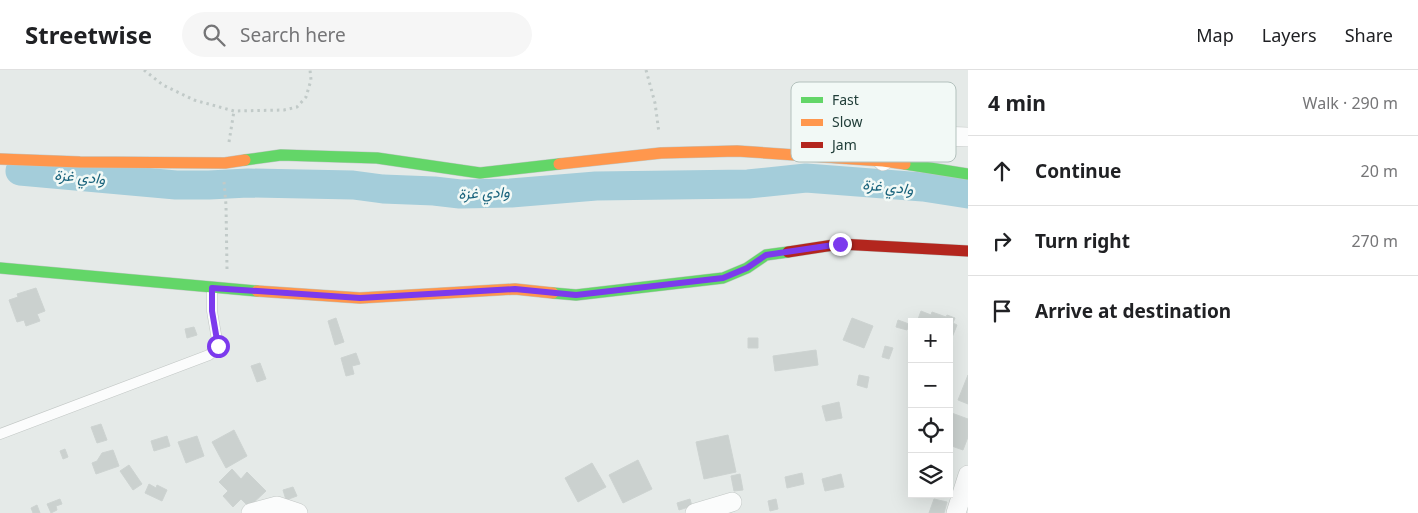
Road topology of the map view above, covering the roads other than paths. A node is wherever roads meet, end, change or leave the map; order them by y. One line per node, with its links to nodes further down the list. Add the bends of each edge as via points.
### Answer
1 (791, 154): 2 (street, via 737,151 661,153 480,173 377,158 281,155 225,163)
2 (0, 159)
3 (890, 162): 4 (street)
4 (968, 174)
5 (968, 251): 7 (street, via 840,244 766,255 747,268 723,278 576,295 515,289 360,298)
6 (0, 268): 7 (street)
7 (212, 288): 8 (lane, via 218,346 209,355)
8 (0, 434)
9 (967, 479): 14 (street)
10 (732, 502): 13 (street)
11 (251, 513): 12 (street, via 277,506)
12 (298, 513)
13 (695, 513)
14 (956, 513)

